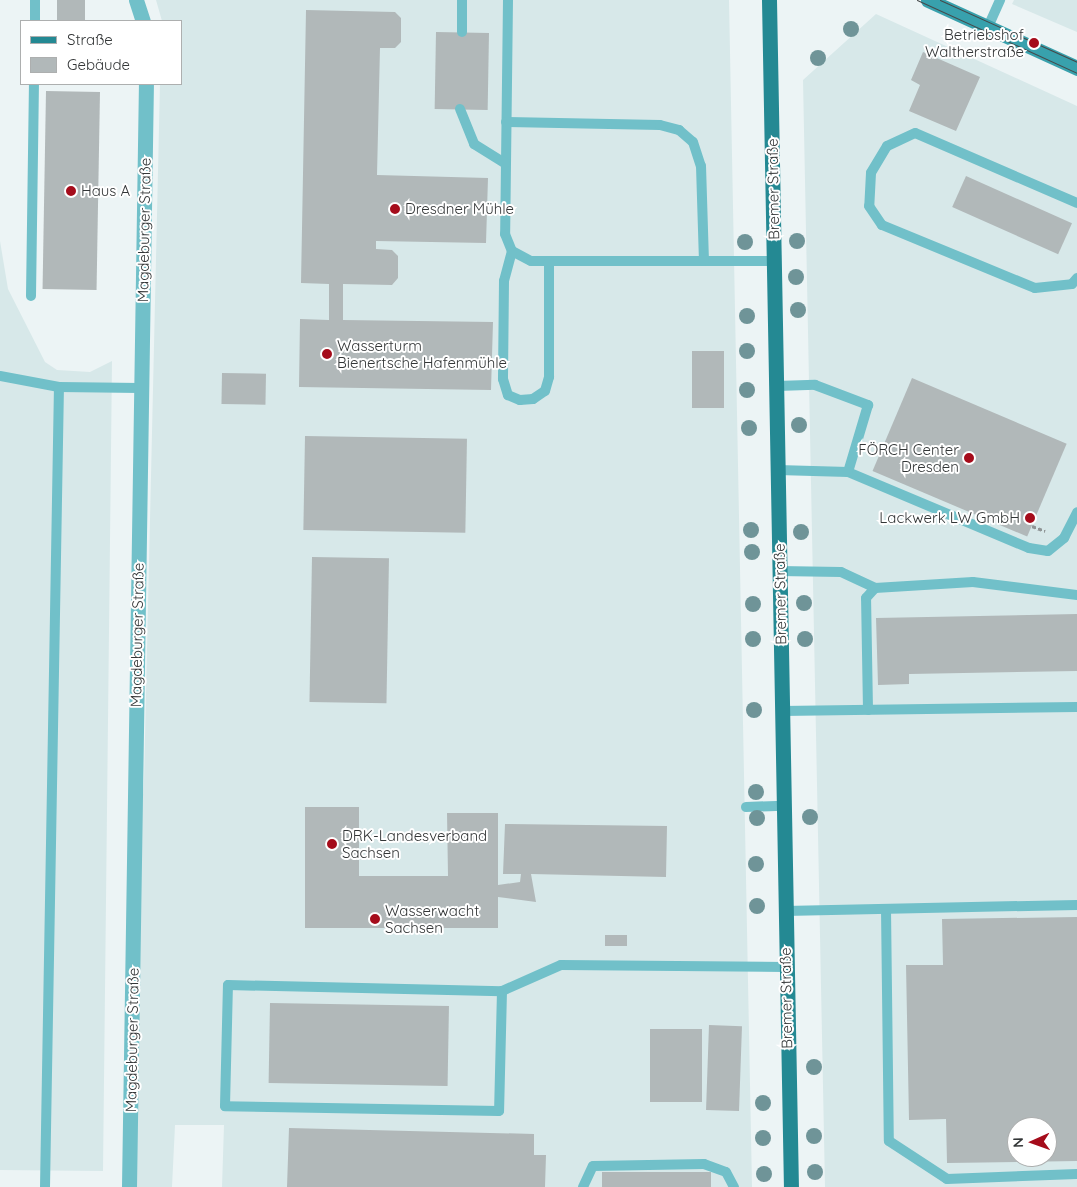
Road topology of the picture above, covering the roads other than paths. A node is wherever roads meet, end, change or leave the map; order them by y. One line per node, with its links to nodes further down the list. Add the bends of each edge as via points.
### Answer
1 (35, 0): 8 (lane)
2 (136, 0): 9 (street)
3 (462, 0): 11 (lane)
4 (508, 0): 16 (lane)
5 (769, 0): 22 (main road, Bremer Straße)
6 (928, 0): 10 (main road)
7 (1000, 0): 10 (lane)
8 (35, 20)
9 (143, 20)
10 (988, 27): 12 (main road)
11 (462, 32)
12 (1077, 68)
13 (34, 85): 24 (lane)
14 (146, 85): 28 (street, Magdeburger Straße)
15 (460, 109): 17 (lane, via 474,144)
16 (506, 122): 17 (lane); 21 (lane, via 660,125 679,130 693,142 701,166)
17 (505, 163): 19 (lane, via 506,234)
18 (1077, 203): 23 (lane, via 915,132 887,146 871,173 869,206 882,226 1035,288 1072,284)
19 (512, 251): 20 (lane, via 531,261); 20 (lane, via 504,281 502,379 508,395 520,400 533,399 545,391 549,377)
20 (549, 261): 21 (lane)
21 (704, 261): 22 (lane)
22 (775, 261): 26 (main road, Bremer Straße)
23 (1077, 278)
24 (31, 296)
25 (0, 376): 27 (lane)
26 (777, 386): 29 (main road, Bremer Straße); 30 (lane, via 815,385 868,405)
27 (59, 387): 28 (lane); 46 (lane)
28 (140, 388): 47 (street, Magdeburger Straße)
29 (778, 470): 30 (lane); 32 (main road, Bremer Straße)
30 (848, 472): 31 (lane, via 1029,548 1048,551 1064,538)
31 (1077, 512)
32 (779, 570): 33 (lane, via 841,572); 37 (main road, Bremer Straße)
33 (875, 588): 34 (lane, via 973,582); 36 (lane, via 866,598)
34 (1077, 595)
35 (1077, 707): 36 (lane)
36 (868, 710): 37 (lane)
37 (782, 711): 38 (main road, Bremer Straße)
38 (783, 806): 39 (lane); 42 (main road, Bremer Straße)
39 (746, 807)
40 (1077, 905): 41 (lane)
41 (886, 909): 42 (lane); 45 (lane, via 889,1141 947,1179)
42 (784, 911): 43 (main road, Bremer Straße)
43 (785, 967): 44 (lane, via 561,965); 50 (main road, Bremer Straße)
44 (502, 991): 44 (lane, via 499,1111 225,1106 228,985)
45 (1077, 1174)
46 (45, 1187)
47 (129, 1187)
48 (583, 1187): 49 (lane, via 593,1166 704,1164 726,1172)
49 (734, 1187)
50 (791, 1187)

